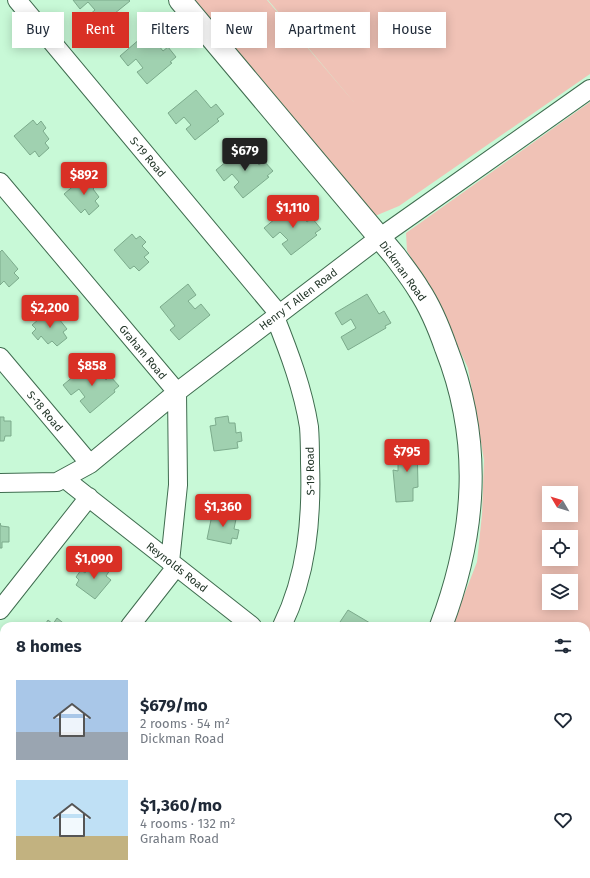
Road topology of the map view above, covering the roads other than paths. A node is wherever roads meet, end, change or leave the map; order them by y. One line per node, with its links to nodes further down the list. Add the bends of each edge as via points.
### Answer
1 (17, 0): 6 (street, S-19 Road)
2 (180, 0): 5 (street, Dickman Road)
3 (590, 89): 5 (street, Henry T Allen Road)
4 (0, 182): 8 (street, Graham Road)
5 (379, 238): 6 (street, Henry T Allen Road); 18 (street, Dickman Road, via 420,291 438,326 463,401 471,479 470,517 454,592)
6 (277, 316): 8 (street, Henry T Allen Road); 17 (street, S-19 Road, via 297,377 309,427 311,492 306,554)
7 (0, 357): 9 (street, S-18 Road)
8 (177, 392): 9 (street, Henry T Allen Road); 13 (street, via 178,485)
9 (90, 464): 10 (street, Henry T Allen Road)
10 (65, 479): 11 (street, Henry T Allen Road, via 57,482); 12 (street, Reynolds Road)
11 (0, 483)
12 (89, 498): 13 (street, Reynolds Road); 14 (street)
13 (173, 564): 15 (street); 16 (street, Reynolds Road)
14 (0, 610)
15 (133, 622)
16 (247, 622)
17 (283, 622)
18 (443, 622)

